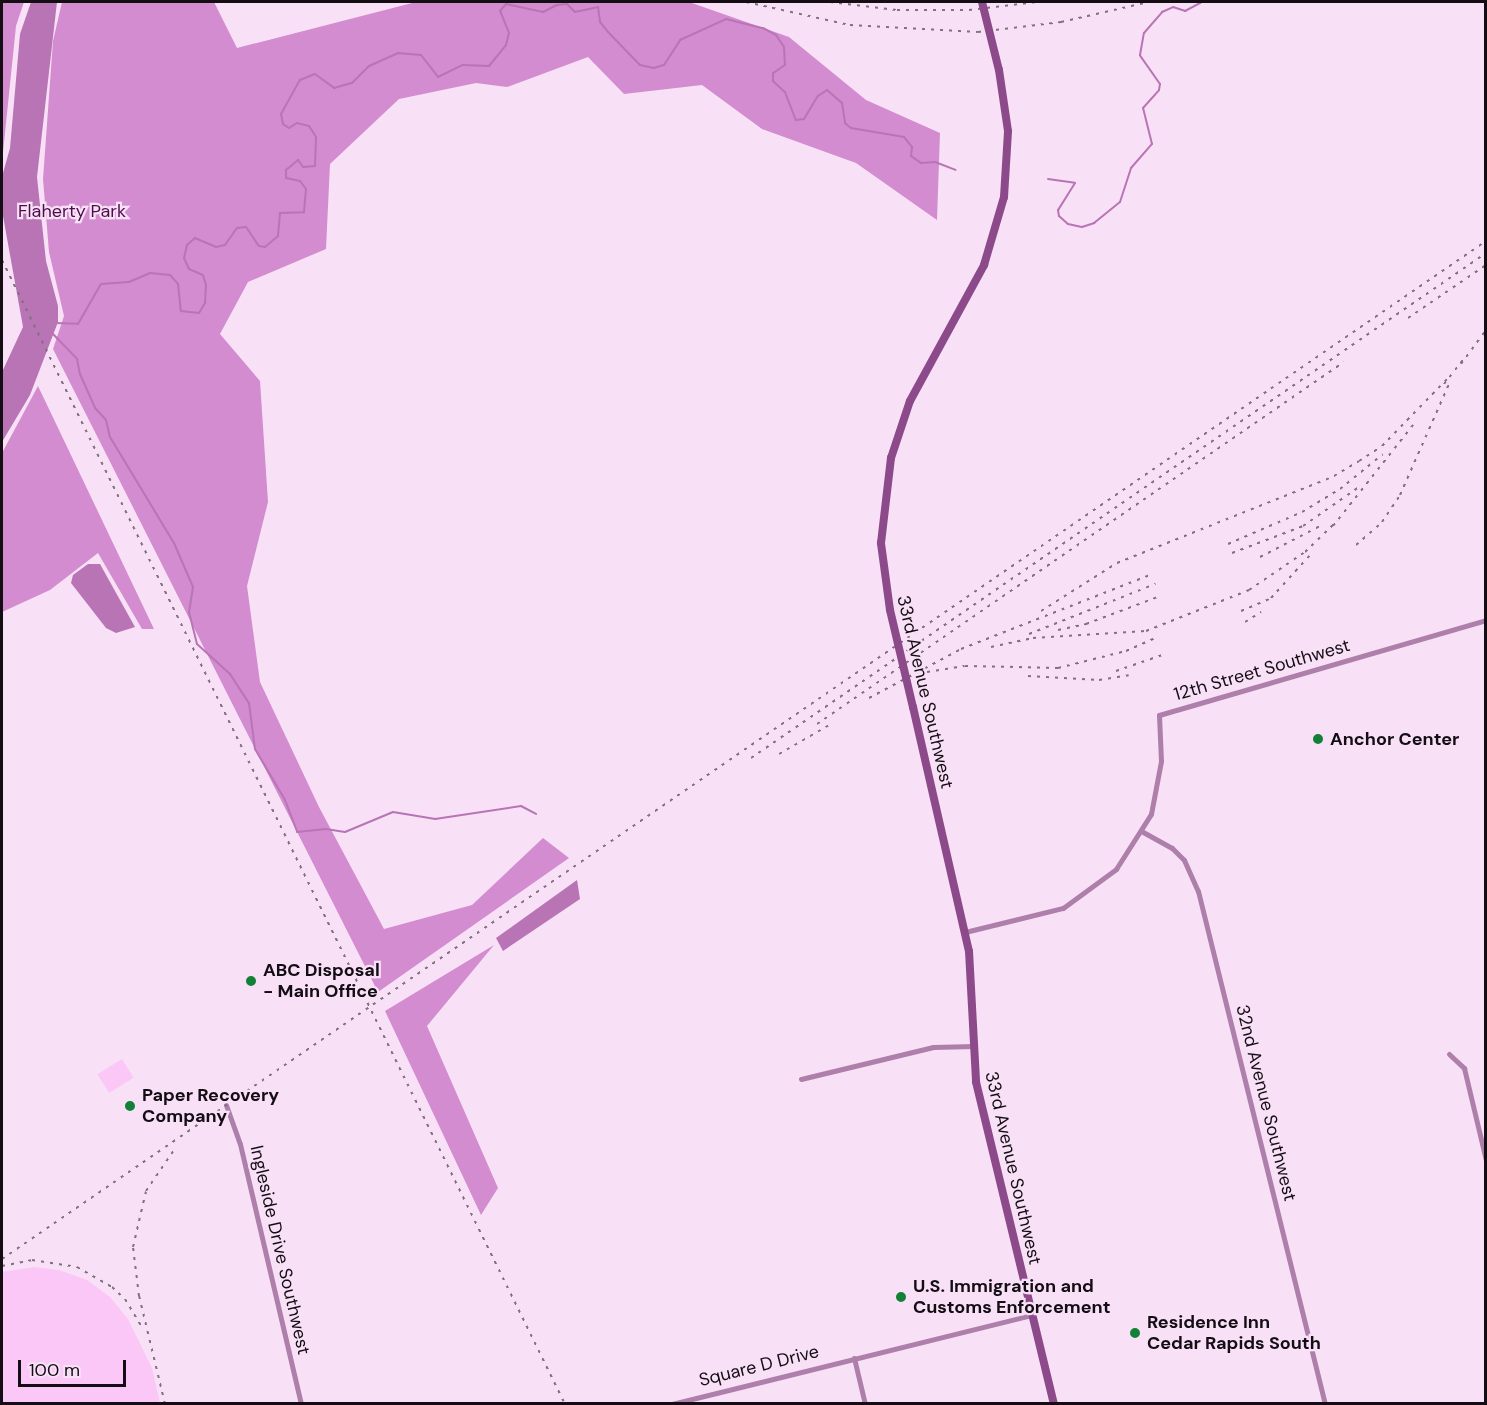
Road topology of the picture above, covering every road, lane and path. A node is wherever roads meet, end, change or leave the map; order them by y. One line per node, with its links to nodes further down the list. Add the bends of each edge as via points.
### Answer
1 (982, 2): 4 (street, 33rd Avenue Southwest, bridge, via 999,69 1008,131 1004,197 984,265 910,401 891,458 881,543 890,610)
2 (1485, 620): 3 (street, 12th Street Southwest, via 1159,715 1158,789)
3 (1143, 832): 4 (street, 12th Street Southwest, via 1116,869 1063,908); 16 (street, 32nd Avenue Southwest, via 1172,848 1184,860 1198,891)
4 (965, 932): 5 (street, 33rd Avenue Southwest, via 973,981)
5 (974, 1046): 7 (street, via 933,1047); 10 (street, 33rd Avenue Southwest, via 982,1110)
6 (1449, 1054): 9 (street, via 1464,1068)
7 (801, 1079)
8 (226, 1105): 12 (street, Ingleside Drive Southwest, via 240,1144)
9 (1485, 1160)
10 (1032, 1315): 11 (street, Square D Drive); 15 (street, 33rd Avenue Southwest)
11 (854, 1358): 13 (street, Square D Drive); 14 (street)
12 (301, 1404)
13 (672, 1404)
14 (865, 1404)
15 (1054, 1404)
16 (1325, 1404)

